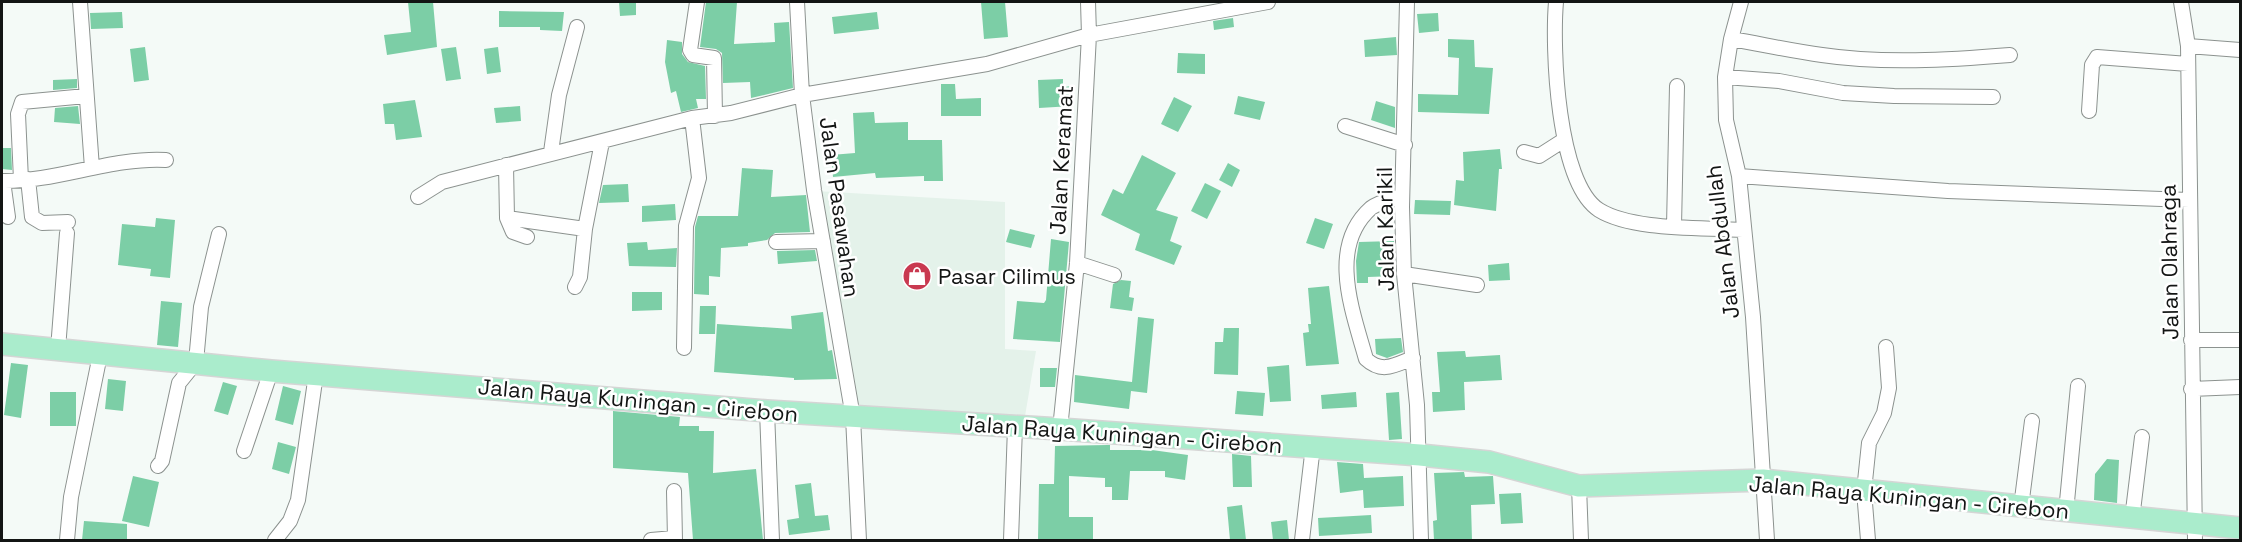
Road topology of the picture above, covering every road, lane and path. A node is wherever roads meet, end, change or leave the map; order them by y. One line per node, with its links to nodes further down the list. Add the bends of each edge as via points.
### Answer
1 (80, 2): 20 (street)
2 (698, 2): 23 (street, via 690,50 693,56 714,58)
3 (797, 2): 19 (street, Jalan Pasawahan)
4 (1088, 2): 11 (street, Jalan Keramat)
5 (1268, 2): 11 (street)
6 (1407, 2): 28 (street, Jalan Karikil)
7 (1557, 2): 26 (street, via 1555,54)
8 (1741, 2): 12 (street, Jalan Abdullah)
9 (2181, 2): 13 (street, Jalan Olahraga)
10 (577, 27): 29 (street, via 559,95)
11 (1089, 35): 19 (street, via 987,64); 49 (street, Jalan Keramat)
12 (1731, 39): 15 (street, via 1824,56 1915,59); 17 (street, Jalan Abdullah)
13 (2188, 46): 14 (street); 16 (street, Jalan Olahraga)
14 (2241, 50)
15 (2010, 55)
16 (2188, 64): 22 (street, via 2097,57 2092,65); 39 (street, Jalan Olahraga)
17 (1725, 77): 21 (street, via 1779,81 1853,94); 34 (street, Jalan Abdullah, via 1726,120)
18 (1677, 86): 42 (street)
19 (802, 95): 23 (street); 47 (street, Jalan Pasawahan)
20 (86, 96): 33 (street); 35 (street, via 22,102 18,114)
21 (1993, 97)
22 (2089, 111)
23 (715, 116): 24 (street)
24 (692, 118): 27 (street); 58 (street, via 699,178 687,217)
25 (1346, 126): 28 (street)
26 (1564, 140): 30 (street, via 1539,156); 42 (street, via 1585,199 1601,211 1638,222)
27 (602, 142): 29 (street); 43 (street)
28 (1405, 146): 37 (street, Jalan Karikil)
29 (551, 152): 32 (street)
30 (1524, 152)
31 (166, 160): 33 (street)
32 (506, 165): 38 (street, via 442,182); 41 (street)
33 (92, 168): 35 (street)
34 (1739, 176): 39 (street, via 1948,191); 44 (street, Jalan Abdullah)
35 (25, 179): 36 (street); 59 (street, via 32,217 42,223 68,227)
36 (2, 181): 40 (street)
37 (1402, 196): 50 (street, Jalan Karikil); 61 (street, via 1373,206 1358,222 1345,272 1366,359 1374,367 1385,369)
38 (418, 197)
39 (2189, 200): 54 (street, Jalan Olahraga)
40 (8, 217)
41 (507, 218): 43 (street); 46 (street, via 513,232)
42 (1674, 226): 44 (street)
43 (585, 229): 53 (street, via 580,277)
44 (1743, 230): 78 (street, Jalan Abdullah)
45 (219, 234): 62 (street, via 201,307)
46 (527, 237)
47 (823, 241): 48 (street); 69 (street, Jalan Pasawahan)
48 (776, 242)
49 (1077, 263): 51 (street); 72 (street, Jalan Keramat)
50 (1404, 274): 52 (street); 61 (street, Jalan Karikil)
51 (1114, 275)
52 (1477, 285)
53 (574, 287)
54 (2191, 340): 55 (street); 67 (street, Jalan Olahraga)
55 (2241, 340)
56 (2, 344): 59 (highway, Jalan Raya Kuningan - Cirebon)
57 (1886, 347): 81 (street, via 1889,388 1884,413 1869,443)
58 (684, 348)
59 (58, 349): 60 (highway, Jalan Raya Kuningan - Cirebon)
60 (100, 355): 62 (highway, Jalan Raya Kuningan - Cirebon); 88 (street, via 71,496)
61 (1413, 358): 76 (street, Jalan Karikil)
62 (196, 363): 63 (highway, Jalan Raya Kuningan - Cirebon); 77 (street, via 179,383)
63 (271, 370): 64 (highway, Jalan Raya Kuningan - Cirebon); 75 (street)
64 (316, 374): 68 (highway, Jalan Raya Kuningan - Cirebon); 89 (street, via 298,500 290,521)
65 (2078, 386): 83 (street)
66 (2241, 387): 67 (street)
67 (2191, 389): 86 (street, Jalan Olahraga)
68 (767, 411): 69 (highway, Jalan Raya Kuningan - Cirebon); 91 (street)
69 (853, 417): 71 (highway, Jalan Raya Kuningan - Cirebon); 92 (street, Jalan Pasawahan)
70 (2032, 421): 82 (street)
71 (1015, 427): 72 (highway, Jalan Raya Kuningan - Cirebon); 93 (street)
72 (1060, 429): 74 (highway, Jalan Raya Kuningan - Cirebon)
73 (2142, 438): 84 (street)
74 (1312, 446): 76 (highway, Jalan Raya Kuningan - Cirebon); 94 (street)
75 (244, 451)
76 (1420, 455): 79 (highway, Jalan Raya Kuningan - Cirebon, via 1489,462); 95 (street, Jalan Karikil)
77 (158, 466)
78 (1762, 480): 79 (highway, Jalan Raya Kuningan - Cirebon); 81 (highway, Jalan Raya Kuningan - Cirebon); 97 (street, Jalan Abdullah)
79 (1579, 486): 96 (street)
80 (674, 491): 87 (street)
81 (1864, 491): 82 (highway, Jalan Raya Kuningan - Cirebon); 98 (street)
82 (2021, 507): 83 (highway, Jalan Raya Kuningan - Cirebon)
83 (2066, 512): 84 (highway, Jalan Raya Kuningan - Cirebon)
84 (2132, 519): 86 (highway, Jalan Raya Kuningan - Cirebon)
85 (2241, 528): 86 (highway, Jalan Raya Kuningan - Cirebon)
86 (2195, 532)
87 (675, 539): 90 (street)
88 (68, 540)
89 (275, 540)
90 (651, 540)
91 (772, 540)
92 (859, 540)
93 (1011, 540)
94 (1302, 540)
95 (1421, 540)
96 (1581, 540)
97 (1767, 540)
98 (1868, 540)

